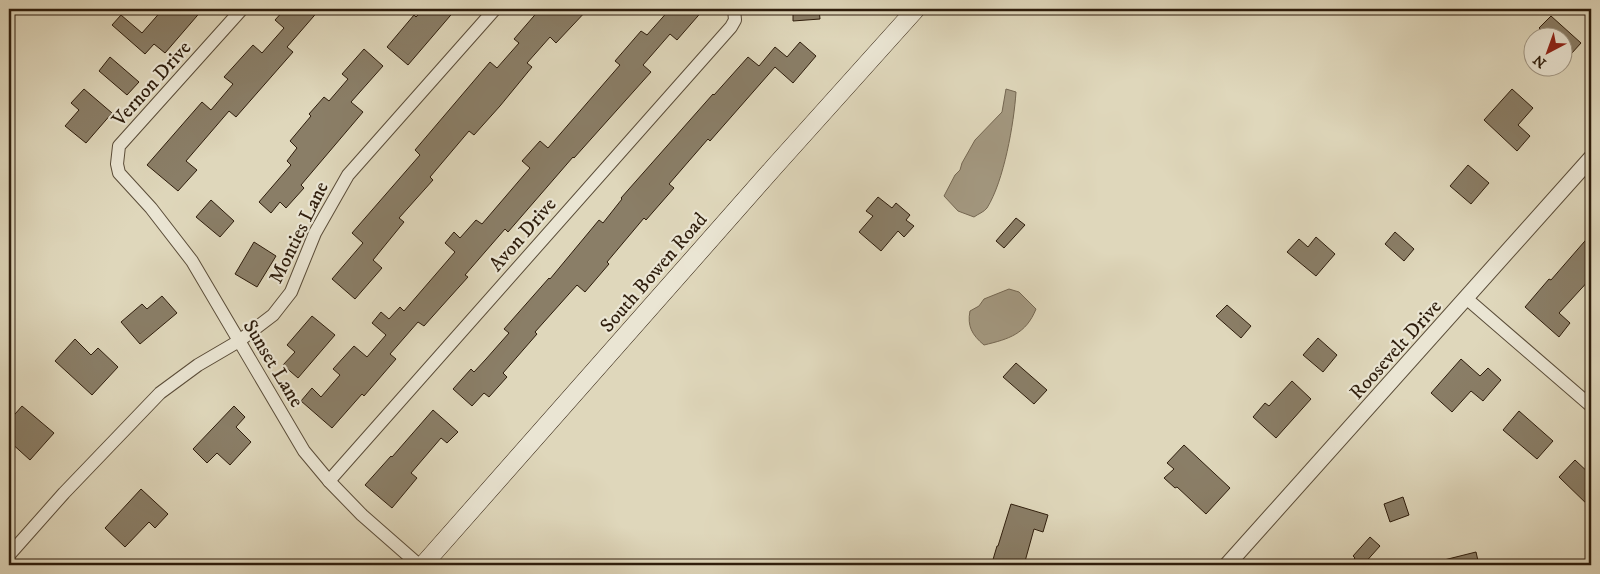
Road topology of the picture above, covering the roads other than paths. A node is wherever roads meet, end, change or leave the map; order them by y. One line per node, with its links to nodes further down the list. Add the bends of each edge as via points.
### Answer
1 (242, 9): 6 (street, Vernon Drive, via 119,146)
2 (495, 9): 8 (street, Monties Lane, via 348,175 315,233 292,292 273,315)
3 (734, 9): 10 (street, Avon Drive, via 735,20 730,27)
4 (916, 9): 12 (main road, South Bowen Road)
5 (1591, 158): 7 (street, Roosevelt Drive)
6 (117, 164): 8 (street, Sunset Lane, via 119,173 192,261)
7 (1466, 298): 9 (street); 13 (street, Roosevelt Drive)
8 (239, 341): 10 (street, Sunset Lane, via 304,451); 11 (street, Monties Lane, via 160,393 82,473)
9 (1591, 406)
10 (329, 481): 12 (street, Sunset Lane)
11 (9, 555)
12 (421, 565)
13 (1227, 565)

